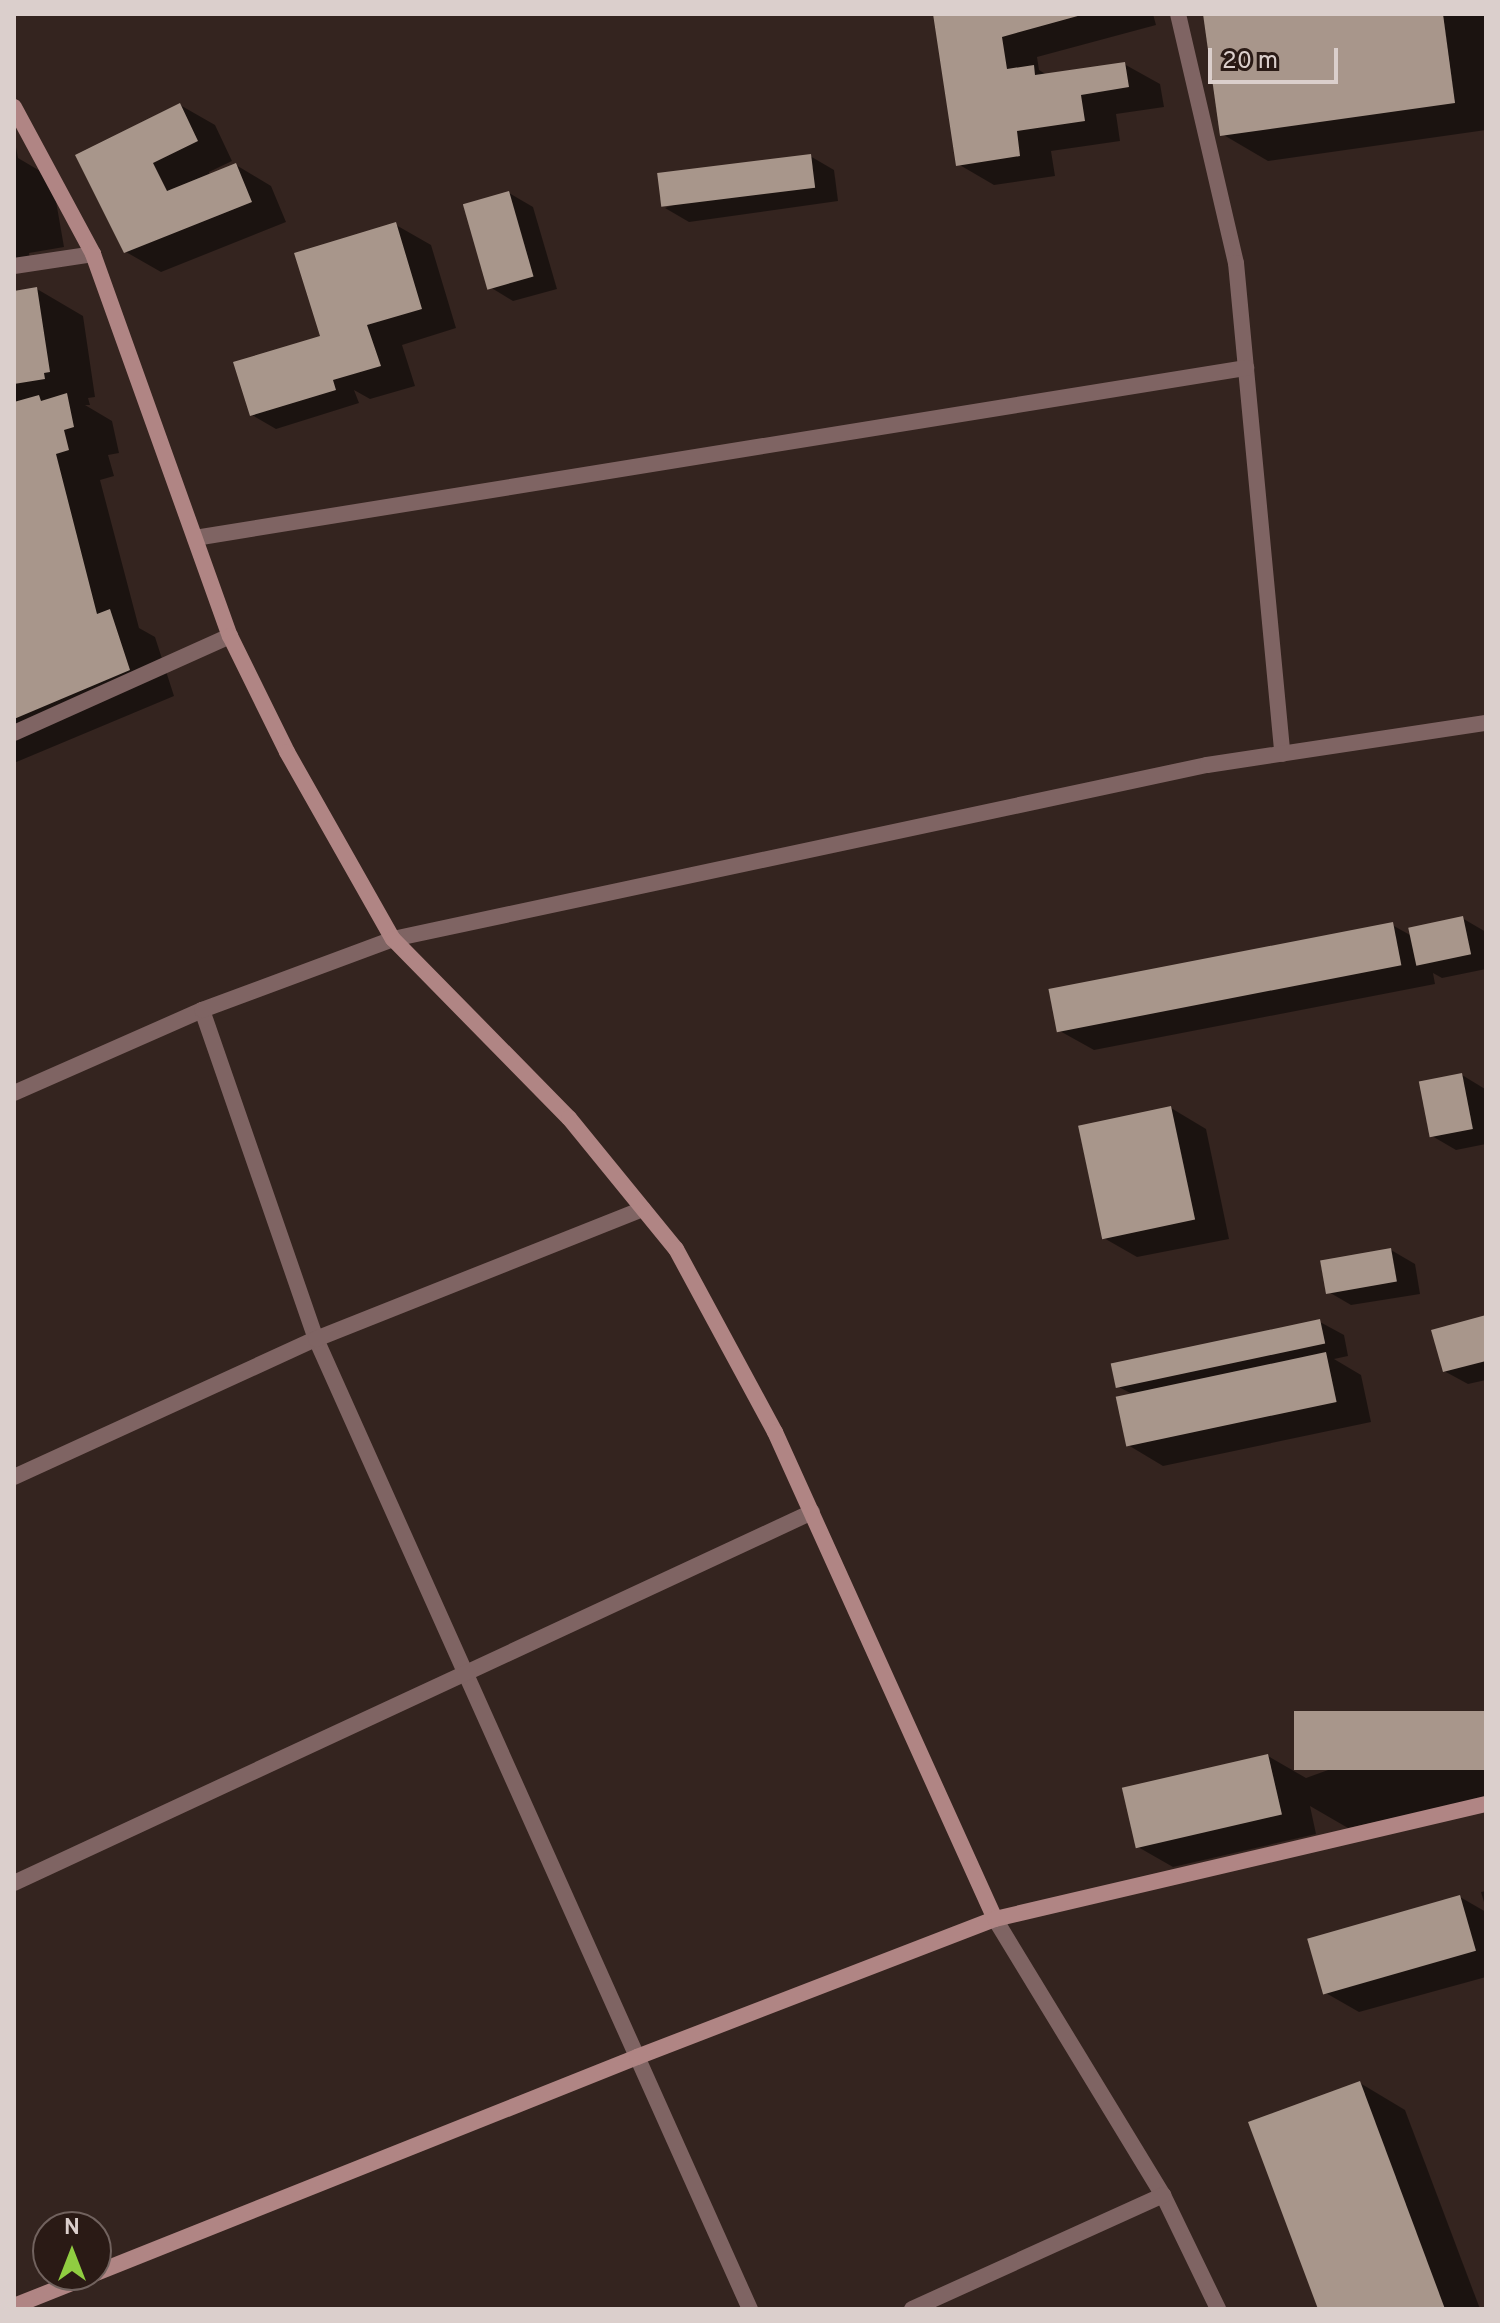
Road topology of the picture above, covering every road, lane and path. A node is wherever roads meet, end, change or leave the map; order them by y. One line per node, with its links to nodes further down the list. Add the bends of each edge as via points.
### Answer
1 (1178, 14): 5 (street, via 1236,263)
2 (14, 107): 3 (street)
3 (93, 254): 4 (street); 6 (street)
4 (14, 266)
5 (1246, 368): 6 (street); 10 (street)
6 (195, 538): 7 (street)
7 (230, 636): 9 (street); 11 (street, via 287,752)
8 (1486, 723): 10 (street)
9 (14, 733)
10 (1282, 754): 11 (street, via 1207,765)
11 (393, 939): 12 (street); 14 (street, via 569,1118)
12 (202, 1010): 13 (street); 15 (street)
13 (14, 1093)
14 (643, 1209): 15 (street); 17 (street, via 676,1249)
15 (316, 1339): 16 (street); 18 (street)
16 (14, 1477)
17 (812, 1512): 18 (street); 21 (street)
18 (465, 1673): 20 (street); 22 (street)
19 (1486, 1804): 21 (street)
20 (14, 1883)
21 (995, 1919): 22 (street); 23 (street)
22 (637, 2057): 24 (street); 27 (street)
23 (1163, 2195): 28 (street); 29 (street)
24 (112, 2267)
25 (52, 2291): 26 (street)
26 (14, 2306)
27 (750, 2309)
28 (912, 2309)
29 (1218, 2309)

